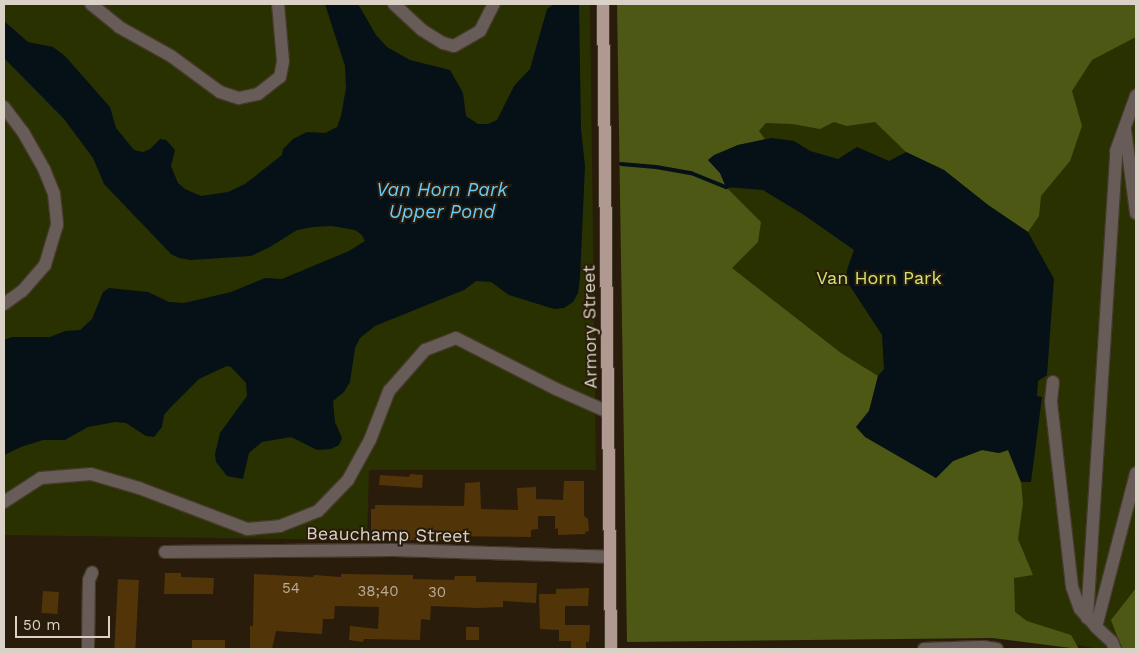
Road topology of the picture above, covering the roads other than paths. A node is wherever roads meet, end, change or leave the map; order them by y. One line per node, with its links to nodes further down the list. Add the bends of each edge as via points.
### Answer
1 (91, 4): 2 (street, via 120,27 171,56 220,92 239,98 258,94 280,77 283,62)
2 (278, 4)
3 (394, 4): 4 (street, via 422,30 454,46 480,31)
4 (494, 4)
5 (603, 4): 12 (main road, Armory Street)
6 (1136, 96): 8 (street)
7 (4, 107): 10 (street, via 44,169 54,194 57,225 45,265)
8 (1125, 128): 9 (street); 18 (street, via 1116,152)
9 (1136, 213)
10 (4, 304)
11 (1053, 382): 18 (street, via 1051,402 1072,587 1080,609)
12 (608, 412): 14 (street, via 456,338 425,350 389,391 370,440 348,480 318,511 280,526 247,529 91,474 41,478); 16 (main road, Armory Street)
13 (1136, 473): 18 (street)
14 (4, 502)
15 (165, 552): 16 (street, Beauchamp Street, via 392,550)
16 (610, 557): 20 (main road, Armory Street)
17 (92, 573): 19 (street, via 88,580)
18 (1091, 623): 23 (street, via 1112,642)
19 (88, 649)
20 (611, 649)
21 (924, 649): 22 (street)
22 (997, 649)
23 (1115, 649)

